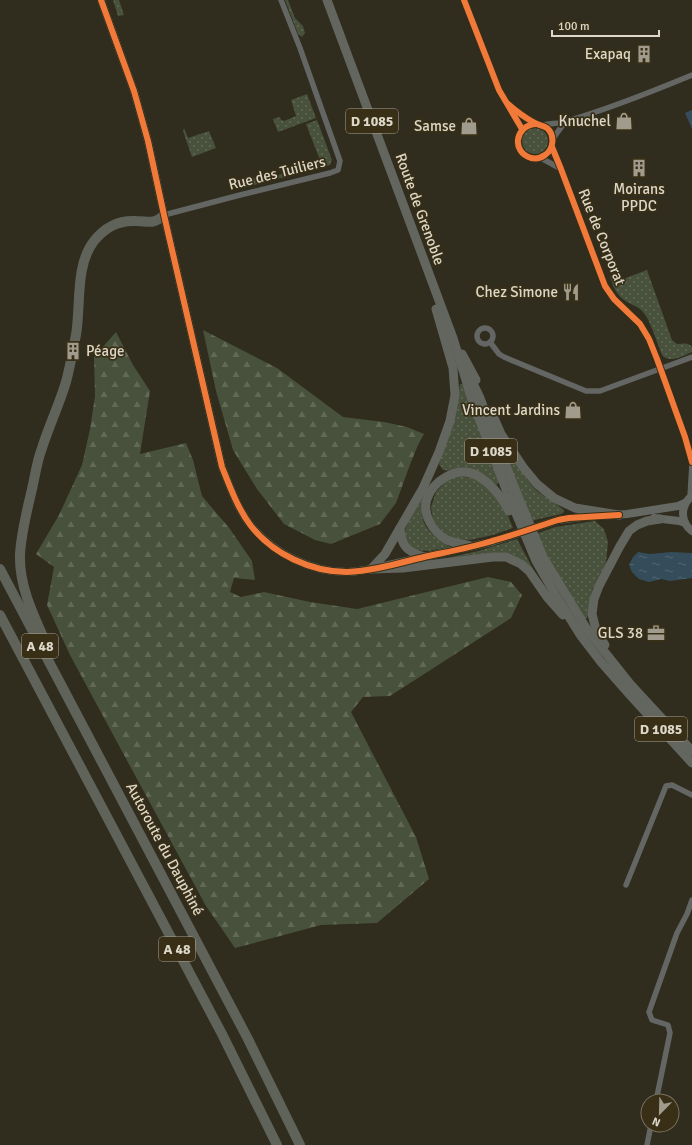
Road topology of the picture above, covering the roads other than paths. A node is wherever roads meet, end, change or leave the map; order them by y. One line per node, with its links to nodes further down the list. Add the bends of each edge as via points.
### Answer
1 (101, 0): 14 (main road, via 134,91 148,140)
2 (281, 0): 14 (street, Rue des Tuiliers, via 340,161 338,170)
3 (327, 0): 15 (main road, Route de Grenoble / D 1085)
4 (464, 0): 6 (street, via 493,77)
5 (692, 76): 7 (street)
6 (508, 104): 8 (street); 10 (street)
7 (565, 122): 9 (street); 11 (street)
8 (535, 124): 9 (street); 10 (street)
9 (543, 126): 11 (street, via 551,134)
10 (522, 129): 12 (street, via 518,141 520,150 528,157)
11 (552, 144): 12 (street, via 547,154); 13 (street, Rue de Corporat)
12 (541, 158): 13 (street)
13 (561, 169): 19 (street, Rue de Corporat, via 605,286 614,299 640,324)
14 (164, 215): 31 (main road, via 222,467 245,517 262,538 297,561 342,572); 35 (highway, via 158,221 116,223 103,231 90,247 82,267 76,330 66,381 41,449 22,534 22,580)
15 (418, 242): 16 (main road, Route de Grenoble / D 1085); 25 (main road, via 453,368 455,395 450,421 439,452)
16 (453, 338): 22 (main road, via 480,387 501,434 537,484 554,498 575,508); 29 (main road, Route de Grenoble / D 1085, via 475,407); 34 (main road, Route de Grenoble / D 1085, via 480,398 543,557 588,631)
17 (490, 342): 19 (street, via 504,357 586,391 600,391)
18 (692, 357): 19 (street)
19 (661, 369): 20 (street, Rue de Corporat)
20 (692, 463): 21 (street, Rue de Corporat)
21 (689, 499): 22 (main road, via 678,506); 24 (main road, via 683,510)
22 (623, 515): 23 (main road); 27 (main road, bridge, via 558,520)
23 (660, 519): 24 (main road); 34 (main road, via 642,523 629,531 594,599 592,614 596,630)
24 (685, 523): 26 (main road)
25 (400, 528): 28 (main road, via 401,540 407,549); 31 (main road, via 385,554)
26 (692, 531)
27 (471, 546): 28 (main road); 29 (main road, via 448,540 434,530 428,519 426,500 430,492 444,477 462,472 473,474 494,488)
28 (425, 557): 31 (main road)
29 (536, 561): 33 (main road, Route de Grenoble / D 1085)
30 (0, 569): 35 (highway, Autoroute du Dauphiné / A 48)
31 (371, 569): 33 (main road, via 506,557 529,571)
32 (0, 615): 43 (highway, A 48, via 222,1034)
33 (581, 636): 34 (main road, Route de Grenoble / D 1085, via 601,662)
34 (632, 693): 36 (main road, D 1085); 37 (main road, D 1085)
35 (80, 722): 44 (highway, Autoroute du Dauphiné / A 48, via 248,1038)
36 (692, 752)
37 (692, 763)
38 (692, 795): 39 (street, via 672,785 666,786)
39 (626, 885)
40 (692, 900): 41 (street, via 677,933 649,1012 652,1020 668,1025 670,1033)
41 (658, 1093)
42 (649, 1133): 45 (street)
43 (277, 1145)
44 (300, 1145)
45 (647, 1145)

